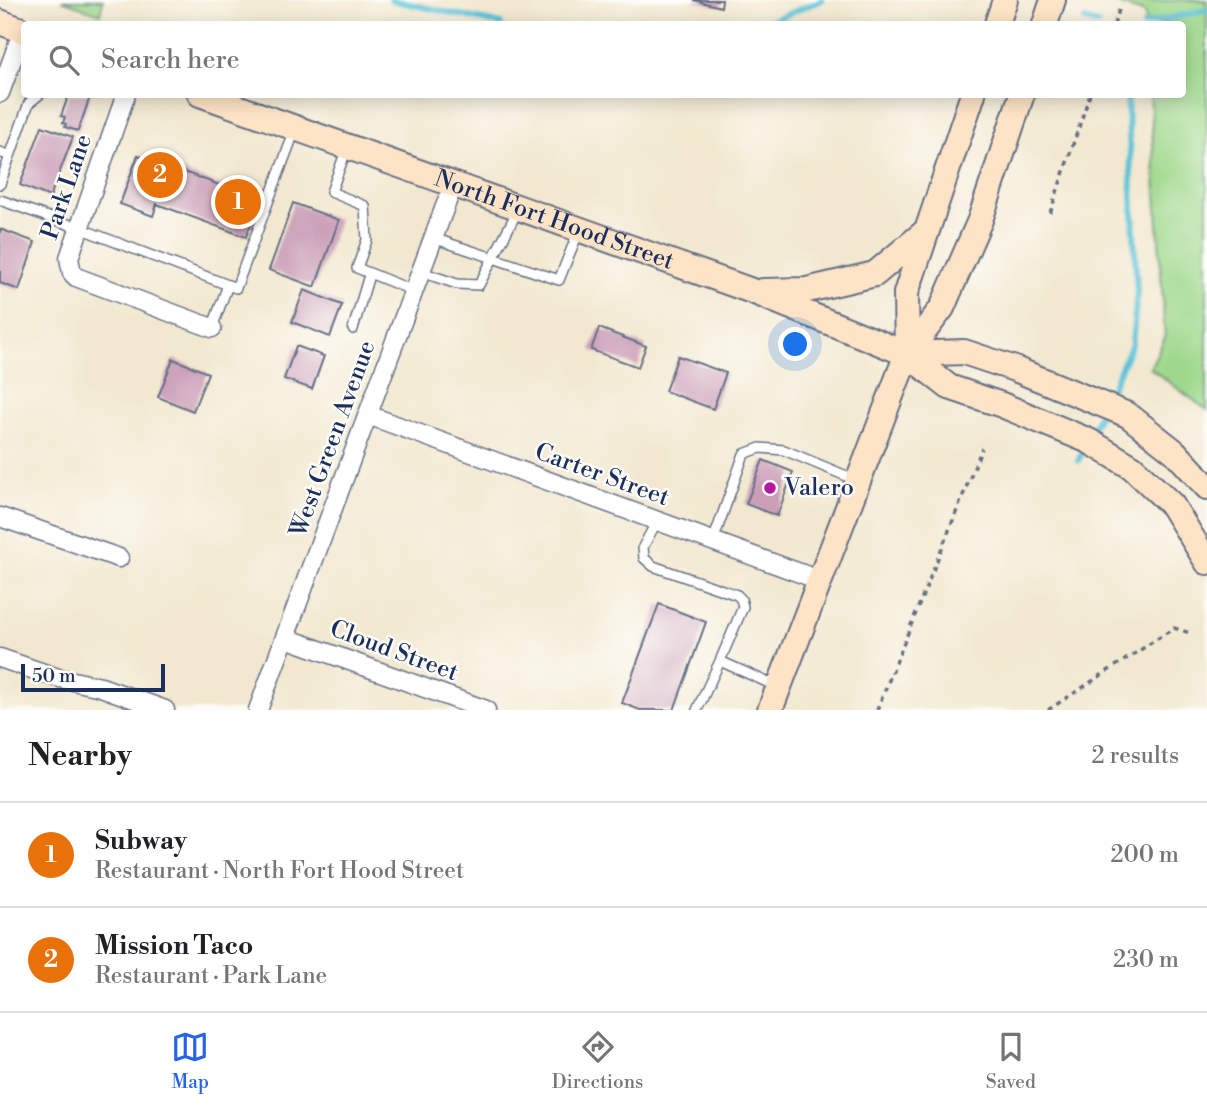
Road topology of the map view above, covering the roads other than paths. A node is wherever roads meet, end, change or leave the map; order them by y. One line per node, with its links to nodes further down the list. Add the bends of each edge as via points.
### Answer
1 (1005, 0): 3 (street)
2 (1053, 0): 4 (street)
3 (998, 21)
4 (1046, 21)
5 (0, 22): 6 (street)
6 (21, 30)
7 (21, 39): 8 (street)
8 (0, 93)
9 (35, 98): 17 (lane, via 29,103)
10 (125, 98): 22 (street, Park Lane)
11 (211, 98): 14 (street, North Fort Hood Street)
12 (972, 98): 24 (street)
13 (1021, 98): 34 (street, via 980,220 942,308)
14 (295, 129): 15 (street, North Fort Hood Street); 29 (lane, via 236,288)
15 (348, 148): 19 (street, North Fort Hood Street); 28 (lane, via 331,192 365,206 366,240 357,268)
16 (0, 152): 17 (lane)
17 (10, 156): 18 (lane)
18 (0, 184)
19 (453, 185): 21 (street, North Fort Hood Street); 25 (street, West Green Avenue)
20 (0, 201): 22 (lane)
21 (519, 208): 23 (street, North Fort Hood Street); 26 (lane)
22 (79, 228): 29 (lane); 32 (street, Park Lane, via 69,258 76,277)
23 (579, 229): 26 (lane, via 559,280); 31 (street, North Fort Hood Street)
24 (926, 231): 31 (street, via 875,274 807,290); 34 (street, via 906,293)
25 (433, 238): 26 (lane); 27 (street, West Green Avenue)
26 (493, 258): 27 (lane, via 475,286)
27 (421, 272): 30 (street, West Green Avenue)
28 (369, 275): 30 (lane); 33 (lane)
29 (229, 285): 32 (lane)
30 (414, 291): 35 (street, West Green Avenue)
31 (752, 291): 34 (street, North Fort Hood Street)
32 (212, 328)
33 (353, 329)
34 (906, 354): 36 (street); 37 (street, North Fort Hood Street, via 964,352 1128,415 1175,452); 42 (street, North Fort Hood Street, via 949,387 1088,441 1132,467 1172,505)
35 (368, 415): 39 (street, Carter Street); 44 (street, West Green Avenue)
36 (858, 481): 40 (lane, via 784,450 760,448 744,454); 43 (street)
37 (1207, 487)
38 (0, 517): 41 (street)
39 (657, 521): 40 (street, Carter Street); 45 (lane, via 643,547 644,558 653,566 741,599 743,607)
40 (713, 541): 43 (street, Carter Street)
41 (119, 558)
42 (1207, 562)
43 (819, 580): 47 (street)
44 (286, 638): 49 (street, West Green Avenue); 50 (street, Cloud Street)
45 (720, 661): 47 (lane); 51 (lane)
46 (2, 665): 48 (street, via 101,687)
47 (775, 699)
48 (165, 710)
49 (258, 710)
50 (486, 710)
51 (697, 710)

